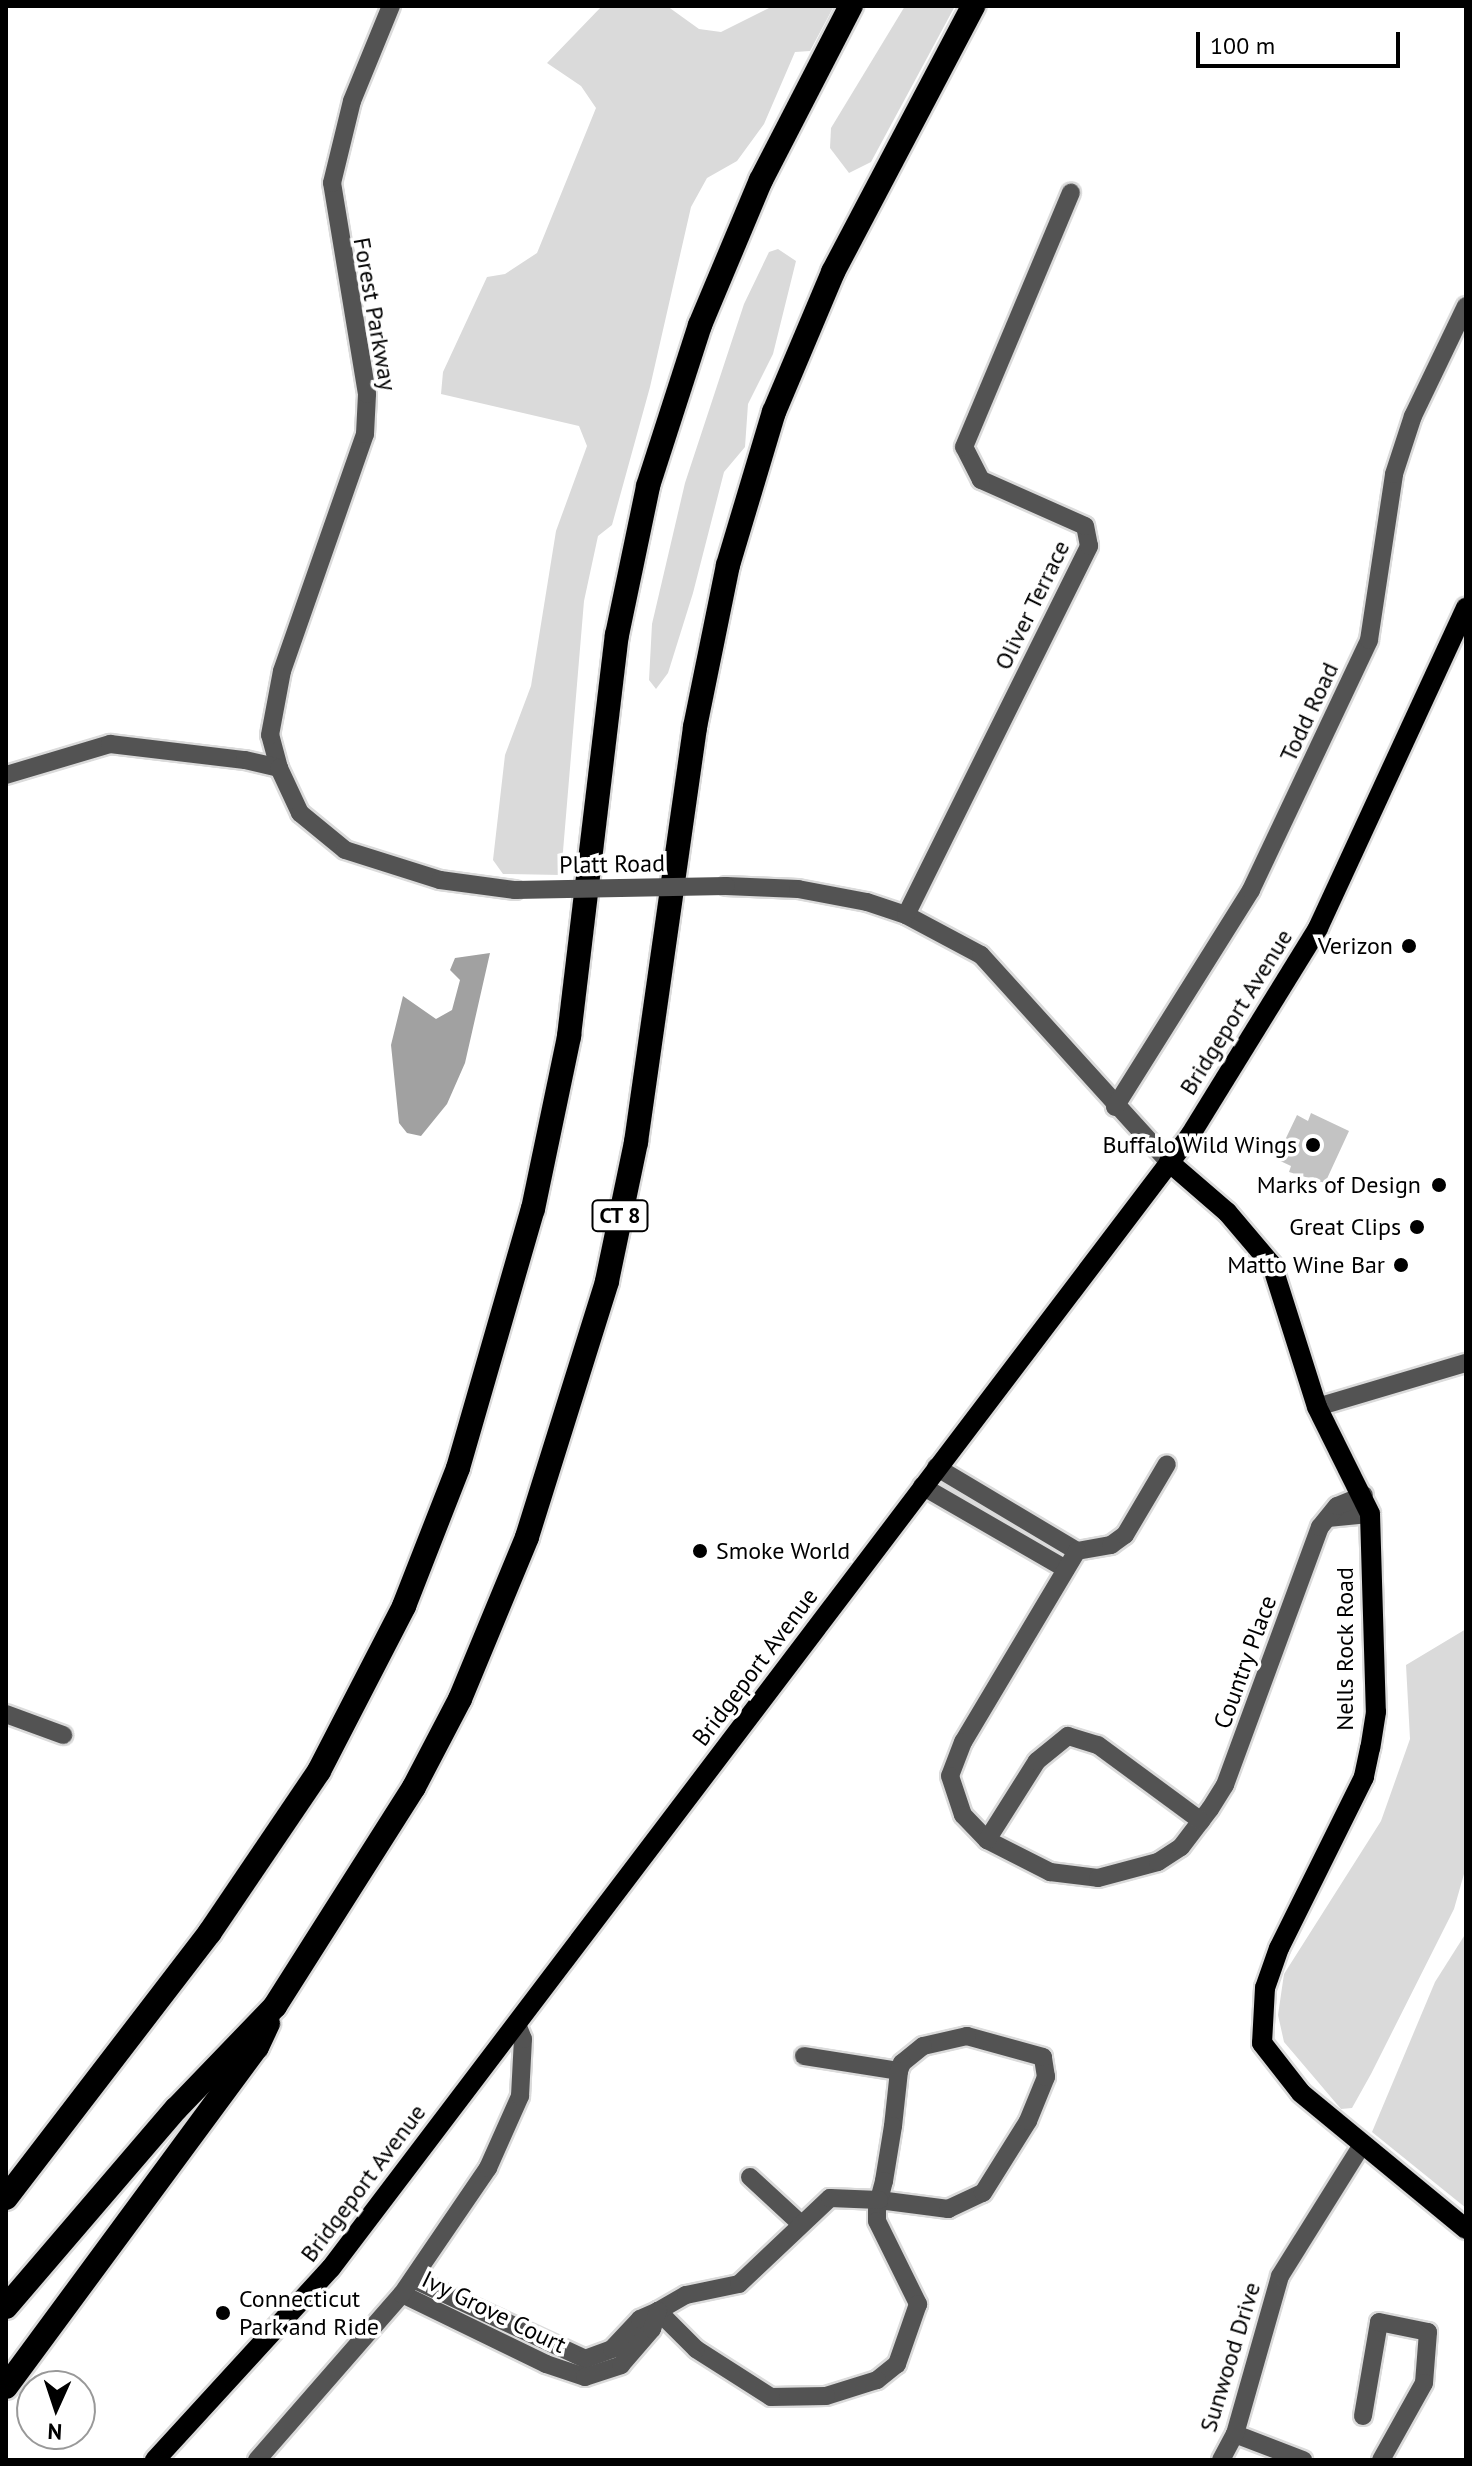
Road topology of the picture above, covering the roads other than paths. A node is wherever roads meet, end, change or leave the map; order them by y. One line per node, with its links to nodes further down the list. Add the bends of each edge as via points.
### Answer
1 (391, 6): 7 (street, Forest Parkway, via 352,101 332,183 367,394 365,434 282,671 270,735)
2 (851, 6): 30 (highway, via 755,195 700,325 648,486 617,635 569,1036 533,1209 458,1468 404,1606 319,1771 210,1932)
3 (973, 6): 24 (highway, CT 8, via 833,272 774,412 728,565 695,727 636,1142 607,1281 532,1522 460,1699 414,1787)
4 (1071, 193): 9 (street, Oliver Terrace, via 964,447 981,480 1085,526 1089,546)
5 (1466, 306): 10 (street, Todd Road, via 1419,401 1394,474 1369,640 1251,890)
6 (1466, 607): 11 (main road, Bridgeport Avenue, via 1318,928 1259,1033)
7 (279, 768): 8 (street, via 148,744 110,744); 9 (street, Platt Road, bridge, via 300,813 345,850 440,880 515,890 726,886 824,893)
8 (6, 775)
9 (906, 915): 10 (street, Platt Road, via 981,955)
10 (1115, 1107): 11 (street, Platt Road)
11 (1169, 1162): 13 (main road, Nells Rock Road, via 1227,1212 1272,1265); 15 (main road, Bridgeport Avenue)
12 (1466, 1363): 13 (street)
13 (1317, 1407): 17 (main road, Nells Rock Road)
14 (1167, 1464): 18 (street, via 1125,1535 1111,1545)
15 (936, 1467): 16 (main road, Bridgeport Avenue); 18 (street)
16 (922, 1486): 19 (street); 25 (main road, Bridgeport Avenue)
17 (1367, 1504): 22 (street, Country Place, via 1337,1506 1314,1542 1225,1785); 28 (main road, Nells Rock Road, via 1376,1712 1370,1748 1364,1777 1279,1948 1262,2015 1262,2043 1276,2068)
18 (1077, 1551): 19 (street, Country Place)
19 (1066, 1569): 23 (street, Country Place, via 953,1761 956,1803)
20 (6, 1714): 21 (street)
21 (63, 1735)
22 (1201, 1821): 23 (street, Country Place, via 1158,1862 1098,1878 1050,1872); 23 (street, via 1098,1745 1068,1736 1037,1761)
23 (987, 1840)
24 (275, 2006): 35 (highway, CT 8, via 176,2109); 37 (highway, via 257,2047)
25 (517, 2024): 34 (street, via 523,2039 515,2116 488,2168); 40 (main road, Bridgeport Avenue, via 331,2268)
26 (804, 2056): 27 (street)
27 (899, 2071): 31 (street); 31 (street, via 923,2046 967,2036 1031,2050 1047,2066 1028,2121 983,2193 948,2209)
28 (1362, 2145): 33 (main road, Nells Rock Road); 39 (street, Sunwood Drive, via 1280,2276)
29 (750, 2177): 32 (street)
30 (6, 2198)
31 (879, 2200): 32 (street, via 842,2194); 36 (street, via 880,2231 918,2304 897,2364 861,2389 789,2398 754,2391 696,2349)
32 (801, 2224): 36 (street, via 739,2284 686,2295)
33 (1466, 2229)
34 (407, 2286): 36 (street, Ivy Grove Court, via 596,2376 621,2365 652,2329); 41 (street)
35 (6, 2307)
36 (658, 2311)
37 (6, 2387)
38 (1363, 2416): 44 (street, via 1379,2322 1428,2332 1424,2383)
39 (1235, 2434): 42 (street, Sunwood Drive); 43 (street)
40 (155, 2460)
41 (257, 2460)
42 (1221, 2460)
43 (1303, 2460)
44 (1381, 2460)

